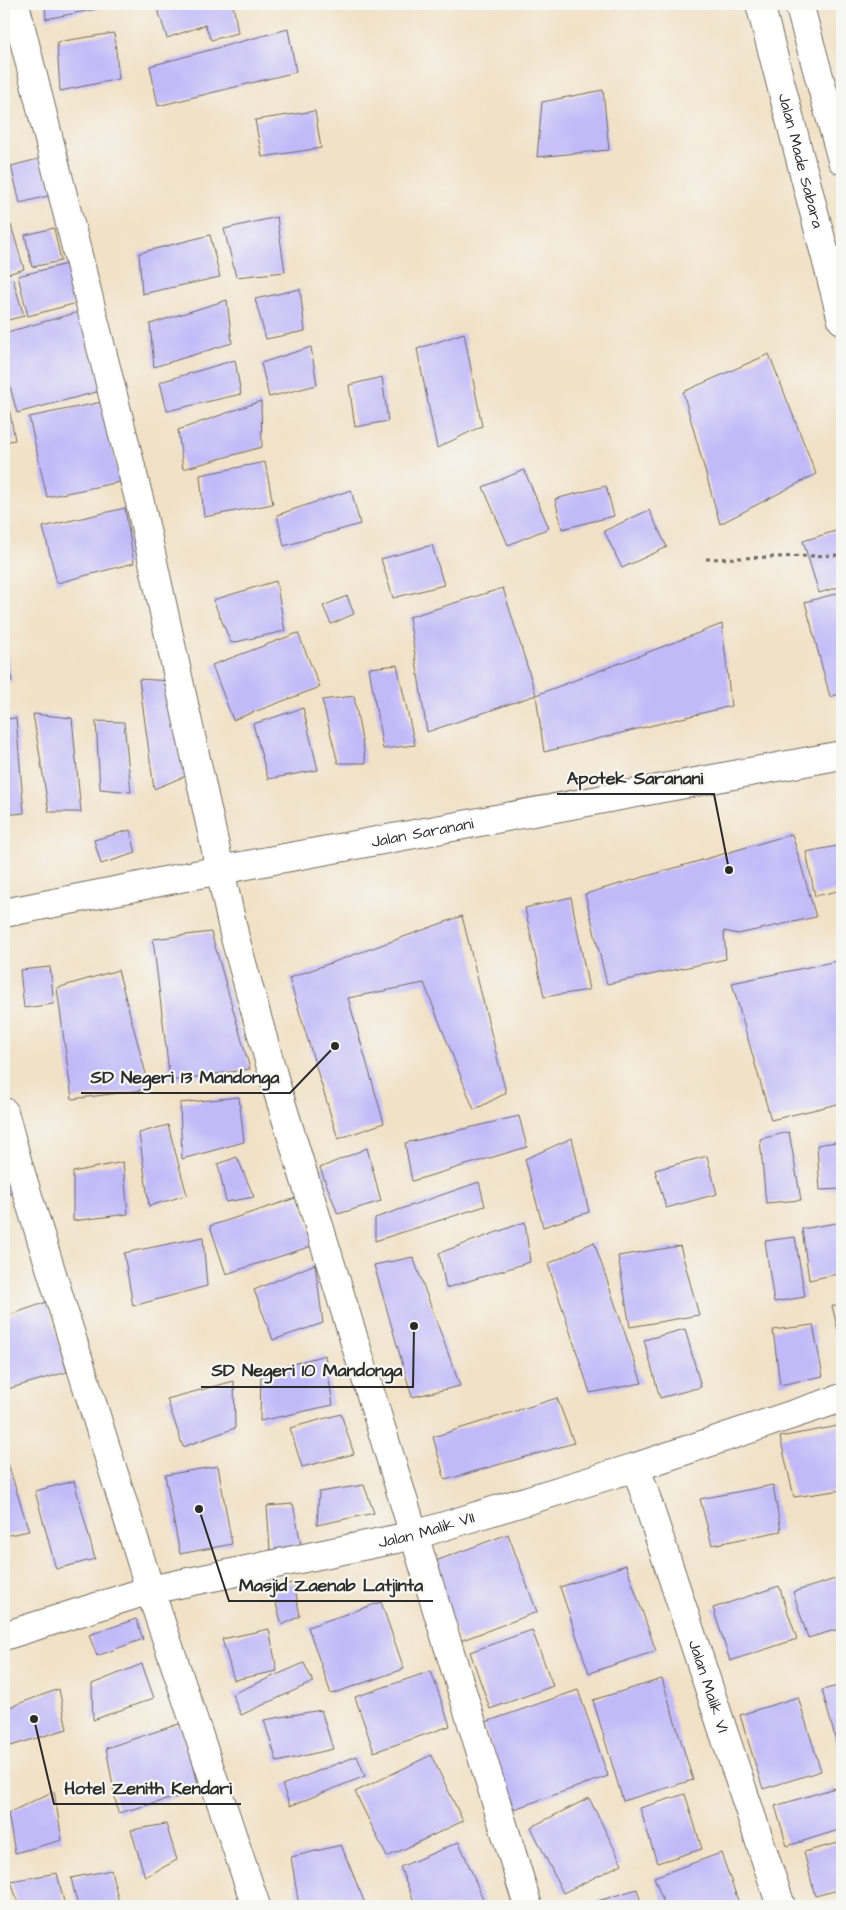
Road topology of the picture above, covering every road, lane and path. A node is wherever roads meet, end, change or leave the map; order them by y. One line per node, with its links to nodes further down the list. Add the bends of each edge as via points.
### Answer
1 (15, 4): 9 (street, via 141,507)
2 (760, 4): 5 (street, Jalan Made Sabara)
3 (799, 4): 4 (street)
4 (842, 160)
5 (842, 320)
6 (842, 555): 7 (path)
7 (706, 559)
8 (842, 755): 9 (street, Jalan Saranani)
9 (220, 870): 10 (street, Jalan Saranani); 14 (street, via 277,1089)
10 (4, 914)
11 (4, 1112): 15 (street)
12 (842, 1398): 13 (street, Jalan Malik VII)
13 (636, 1467): 14 (street, Jalan Malik VII); 19 (street, Jalan Malik VI)
14 (415, 1535): 15 (street, Jalan Malik VII); 18 (street)
15 (150, 1590): 16 (street, Jalan Malik VII); 17 (street)
16 (4, 1636)
17 (256, 1906)
18 (528, 1906)
19 (781, 1906)

